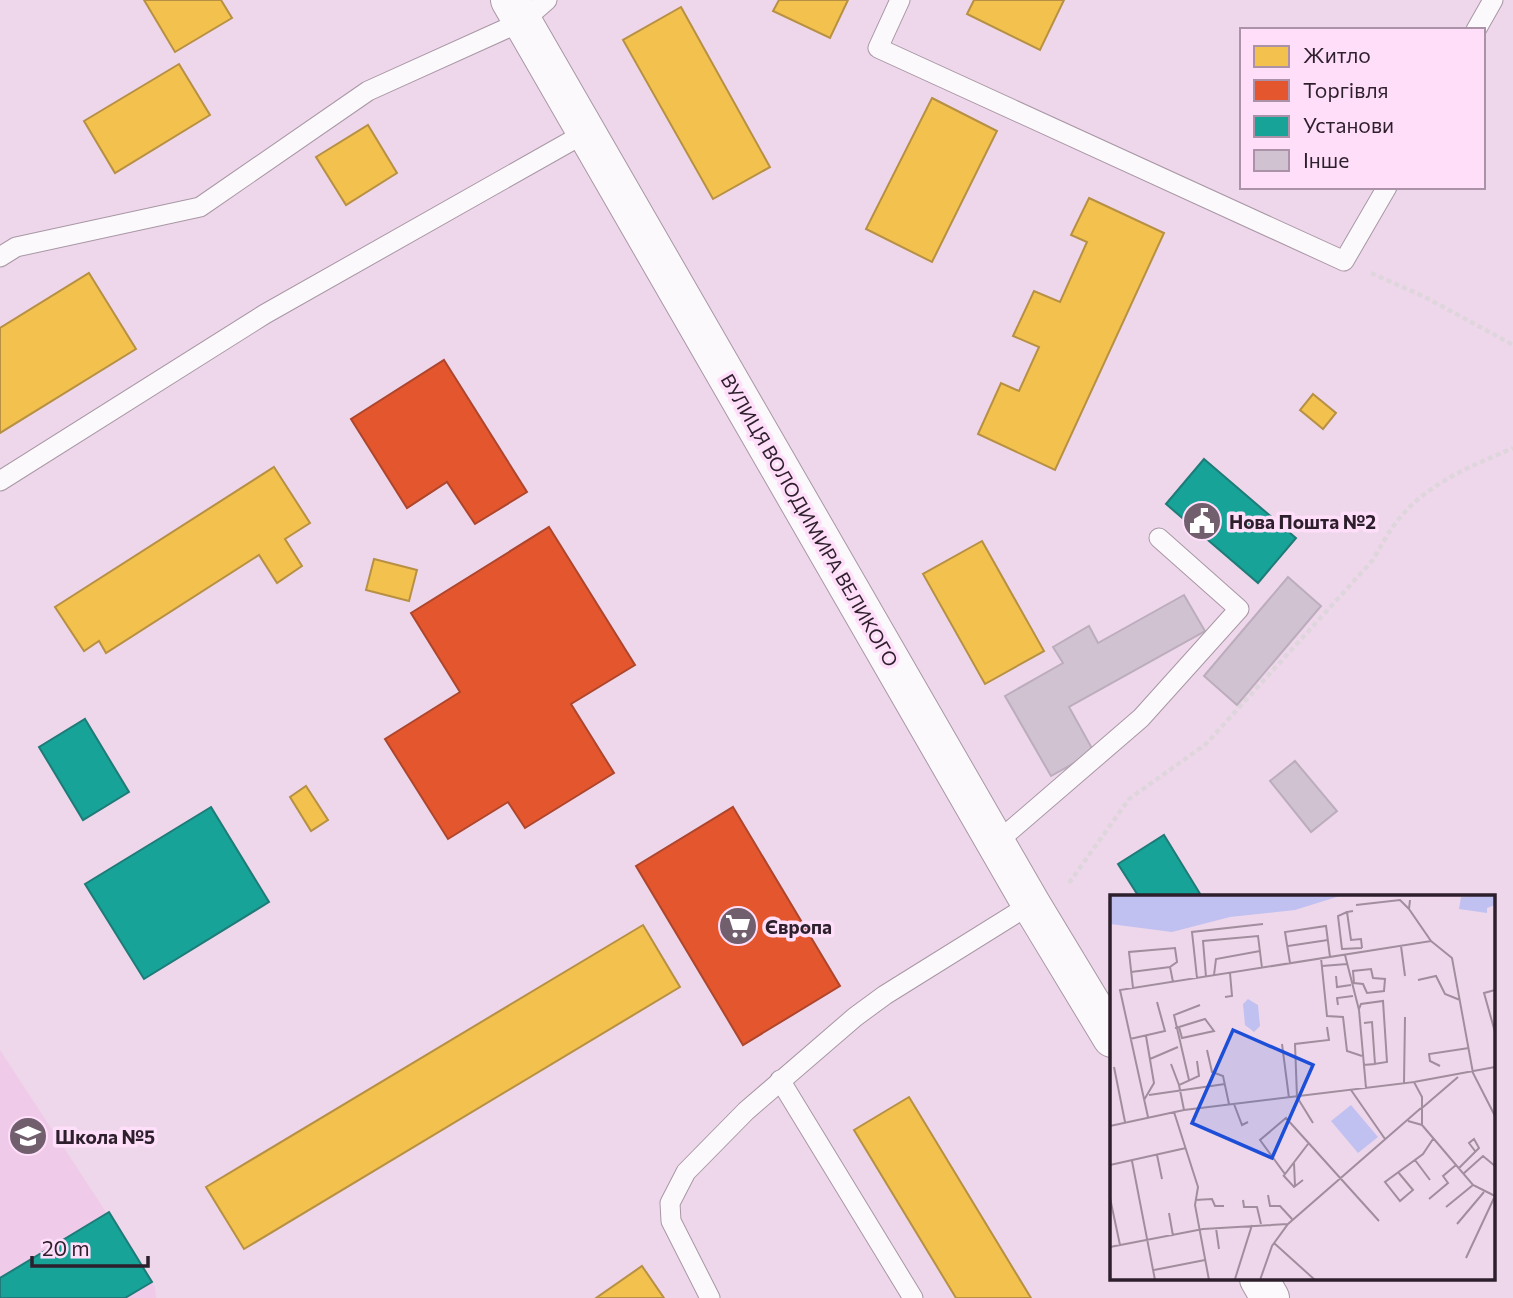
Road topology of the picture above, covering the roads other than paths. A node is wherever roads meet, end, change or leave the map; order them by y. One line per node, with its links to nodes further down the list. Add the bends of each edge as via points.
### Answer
1 (900, 0): 6 (lane, via 878,48 1345,261)
2 (1493, 0): 4 (lane)
3 (527, 7): 5 (main road, ВУЛИЦЯ ВОЛОДИМИРА ВЕЛИКОГО); 7 (lane, via 368,91 200,207 16,247)
4 (1477, 28)
5 (587, 132): 8 (lane, via 265,314); 10 (main road, ВУЛИЦЯ ВОЛОДИМИРА ВЕЛИКОГО)
6 (1386, 189)
7 (0, 257)
8 (0, 481)
9 (1159, 538): 10 (lane, via 1239,608 1141,718)
10 (996, 843): 11 (main road, ВУЛИЦЯ ВОЛОДИМИРА ВЕЛИКОГО)
11 (1031, 904): 12 (main road, ВУЛИЦЯ ВОЛОДИМИРА ВЕЛИКОГО); 13 (lane, via 885,995)
12 (1110, 1035)
13 (780, 1080): 15 (lane, via 696,1158 670,1203 674,1230); 16 (lane)
14 (1260, 1280): 17 (main road)
15 (710, 1298)
16 (914, 1298)
17 (1270, 1298)

